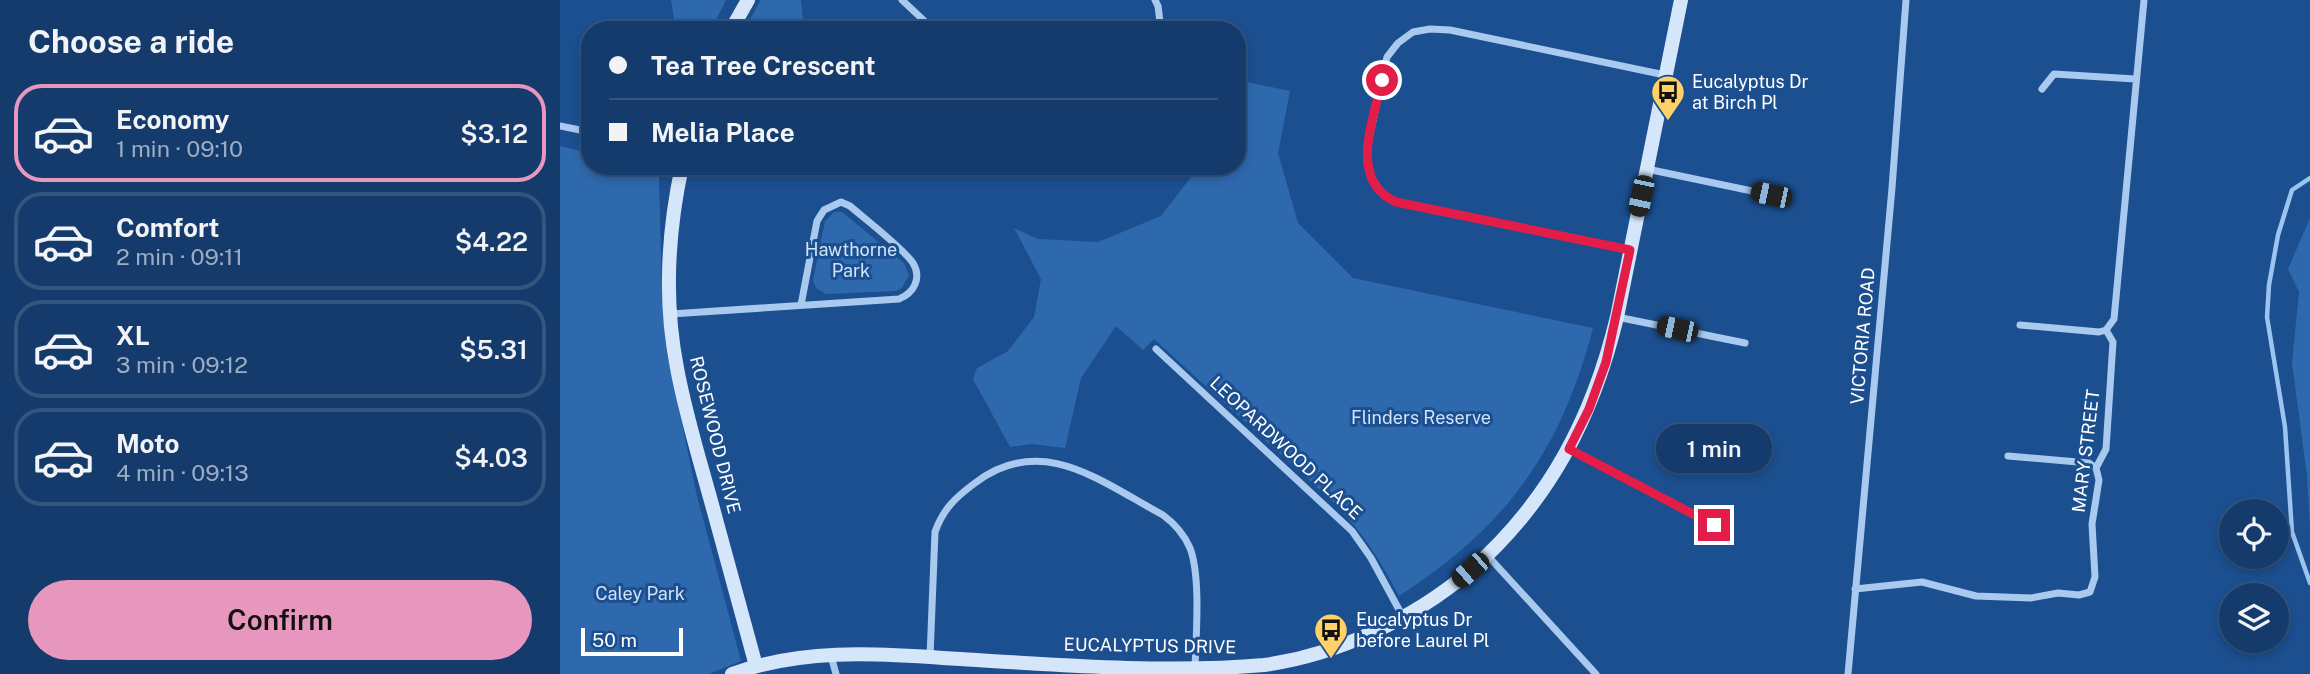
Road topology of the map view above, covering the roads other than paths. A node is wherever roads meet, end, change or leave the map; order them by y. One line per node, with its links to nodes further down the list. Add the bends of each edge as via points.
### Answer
1 (748, 0): 7 (street)
2 (902, 0): 8 (street)
3 (1154, 0): 9 (street)
4 (1681, 0): 10 (street, EUCALYPTUS DRIVE)
5 (1906, 0): 31 (street, VICTORIA ROAD)
6 (2144, 0): 11 (street, MARY STREET)
7 (736, 21)
8 (924, 21)
9 (1160, 21)
10 (1666, 75): 15 (street, EUCALYPTUS DRIVE); 18 (street, via 1450,30 1413,32 1387,57 1369,139 1367,160 1372,178 1382,193 1396,202)
11 (2136, 79): 12 (street, via 2054,74); 23 (street, MARY STREET, via 2114,319)
12 (2042, 89)
13 (560, 126): 14 (street)
14 (581, 130)
15 (1647, 169): 17 (street); 18 (street, EUCALYPTUS DRIVE)
16 (680, 175): 20 (street, ROSEWOOD DRIVE, via 672,224)
17 (1771, 195)
18 (1630, 250): 21 (street, EUCALYPTUS DRIVE)
19 (801, 305): 19 (street, via 899,299 916,284 915,269 907,257 841,202 824,210 817,221); 20 (street)
20 (671, 314): 35 (street, ROSEWOOD DRIVE, via 688,421)
21 (1617, 317): 24 (street); 26 (street, EUCALYPTUS DRIVE, via 1602,374)
22 (2020, 326): 23 (street)
23 (2102, 331): 28 (street, MARY STREET, via 2113,342 2106,449)
24 (1745, 343)
25 (1156, 349): 32 (street, LEOPARDWOOD PLACE, via 1352,531)
26 (1569, 449): 29 (street); 30 (street, EUCALYPTUS DRIVE, via 1530,507)
27 (2008, 456): 28 (street, via 2089,463)
28 (2096, 468): 31 (street, MARY STREET, via 2095,577 2090,592 2031,598 1976,596 1922,582)
29 (1714, 525)
30 (1487, 555): 32 (street, EUCALYPTUS DRIVE, via 1453,585); 41 (street)
31 (1855, 589): 42 (street, VICTORIA ROAD)
32 (1403, 617): 37 (street, EUCALYPTUS DRIVE, via 1347,643)
33 (831, 655): 34 (street, EUCALYPTUS DRIVE); 35 (street, EUCALYPTUS DRIVE); 40 (street)
34 (930, 657): 36 (street, via 935,532 941,516 981,478 1013,463 1035,459 1081,471 1175,524 1194,562); 38 (street, EUCALYPTUS DRIVE)
35 (756, 666): 39 (street, EUCALYPTUS DRIVE)
36 (1195, 669): 37 (street, EUCALYPTUS DRIVE); 38 (street, EUCALYPTUS DRIVE)
37 (1265, 670)
38 (1116, 671)
39 (732, 674)
40 (836, 674)
41 (1596, 674)
42 (1848, 674)

